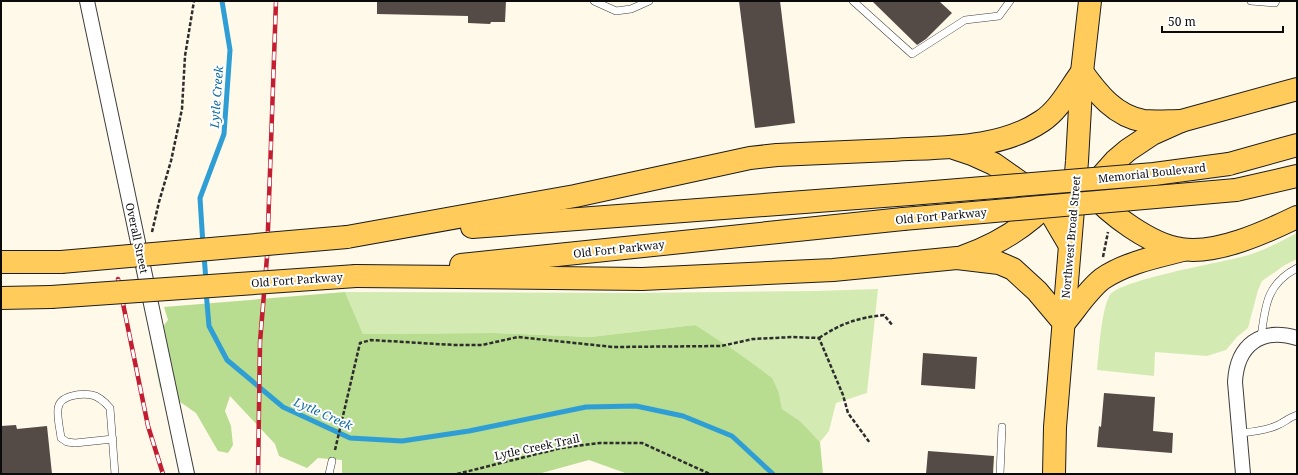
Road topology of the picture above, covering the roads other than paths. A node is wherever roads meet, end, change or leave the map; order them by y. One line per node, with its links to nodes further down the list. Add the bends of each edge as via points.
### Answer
1 (87, 1): 36 (street, Overall Street)
2 (594, 1): 3 (lane, via 616,11 631,9)
3 (649, 1)
4 (853, 1): 5 (lane, via 912,54 965,20 999,16)
5 (1010, 1)
6 (1090, 1): 9 (main road, Northwest Broad Street)
7 (1251, 1): 8 (lane)
8 (1276, 1)
9 (1082, 72): 11 (main road, via 1097,93 1113,108 1125,114 1144,121); 13 (main road, via 1057,107 1044,120 1029,129 989,142); 14 (main road, Northwest Broad Street)
10 (1297, 90): 11 (main road)
11 (1181, 121): 16 (main road, via 1152,134 1128,150 1114,161)
12 (1297, 145): 19 (main road, Memorial Boulevard, bridge, via 1229,164 1154,174)
13 (950, 147): 17 (main road, via 994,164 1028,188); 19 (main road, via 750,158 575,196)
14 (1077, 161): 16 (main road, via 1084,184); 17 (main road, via 1068,178); 20 (main road, Northwest Broad Street)
15 (1297, 176): 25 (main road, Old Fort Parkway, bridge, via 1236,190 903,219)
16 (1089, 190): 20 (main road, via 1078,210); 21 (main road, via 1115,216 1143,235)
17 (1046, 205): 20 (main road); 22 (main road, via 1006,237)
18 (1297, 217): 21 (main road, via 1251,238 1223,246)
19 (347, 237): 23 (main road, bridge, via 61,262)
20 (1069, 244): 27 (main road, Northwest Broad Street)
21 (1183, 250): 27 (main road, via 1133,264 1102,280)
22 (957, 258): 25 (main road, via 833,270 642,279); 27 (main road, via 999,263 1013,268)
23 (1, 262)
24 (1297, 268): 29 (lane, via 1286,274 1269,296 1265,305)
25 (356, 276): 26 (main road, Old Fort Parkway, bridge, via 51,297)
26 (1, 298)
27 (1064, 323): 39 (main road, Northwest Broad Street, via 1055,427)
28 (1295, 335): 29 (street, via 1277,334)
29 (1260, 339): 32 (street, via 1247,346 1236,371)
30 (1297, 415): 32 (lane, via 1254,432)
31 (1002, 427): 38 (lane)
32 (1240, 433): 40 (street)
33 (112, 439): 33 (lane, via 110,408 101,399 92,395 68,396 60,402 58,409 61,438 75,443); 35 (lane)
34 (332, 461): 37 (lane)
35 (115, 474)
36 (186, 474)
37 (329, 474)
38 (1000, 474)
39 (1054, 474)
40 (1243, 474)

